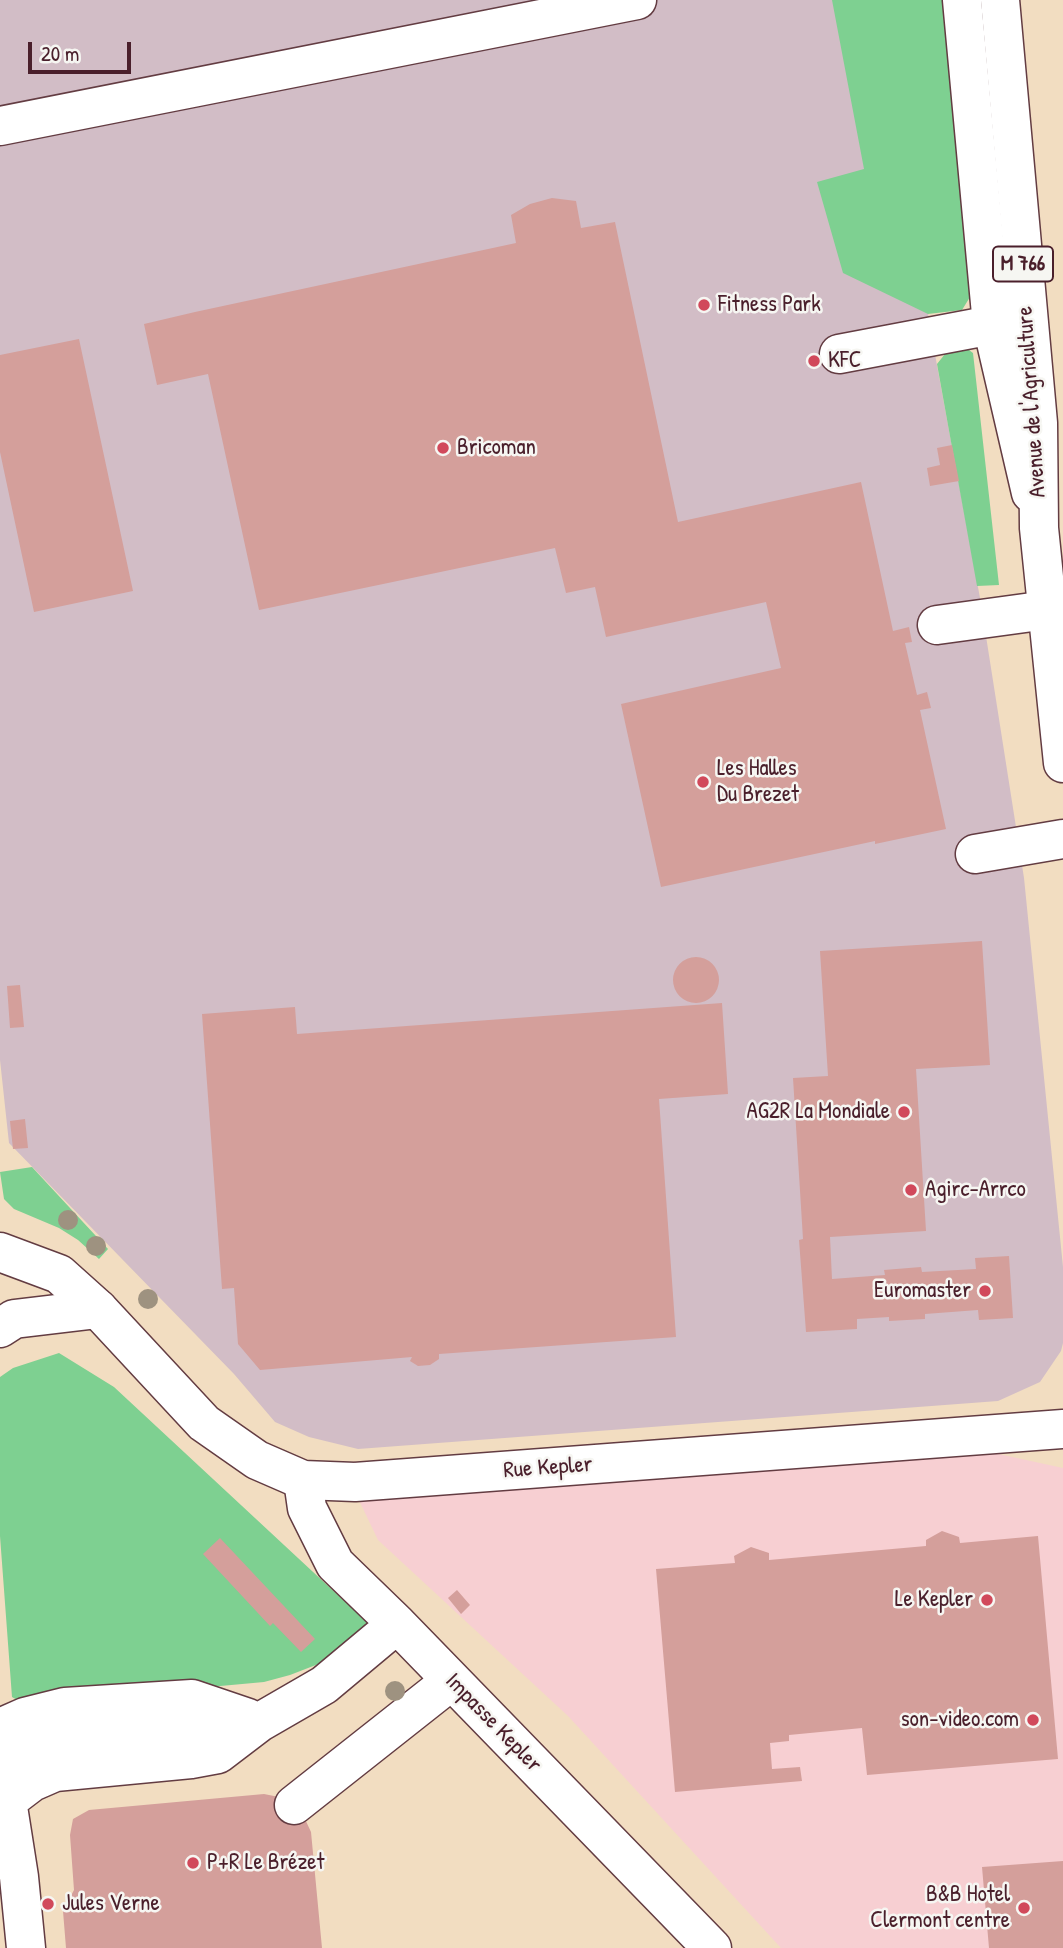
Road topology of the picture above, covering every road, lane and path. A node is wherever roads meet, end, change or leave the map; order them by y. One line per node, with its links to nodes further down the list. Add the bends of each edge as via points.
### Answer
1 (637, 0): 4 (main road)
2 (962, 0): 5 (main road)
3 (1000, 0): 5 (main road, Avenue de l'Agriculture / M 766, via 1013,141)
4 (0, 126)
5 (1010, 323): 6 (main road); 7 (main road, Avenue de l'Agriculture / M 766, via 1038,423)
6 (839, 354)
7 (1047, 610): 8 (main road); 9 (main road, Avenue de l'Agriculture / M 766)
8 (937, 625)
9 (1063, 763)
10 (1063, 839): 11 (main road)
11 (975, 854)
12 (0, 1252): 13 (main road, Rue Kepler, via 59,1274)
13 (98, 1309): 14 (main road, via 14,1319); 16 (main road, Rue Kepler, via 204,1423 257,1460)
14 (0, 1328)
15 (1063, 1429): 16 (main road, Rue Kepler, via 368,1481)
16 (303, 1480): 17 (main road, Impasse Kepler, via 307,1508 335,1564)
17 (397, 1623): 18 (main road, Impasse Kepler); 19 (main road, via 324,1685)
18 (452, 1681): 22 (main road); 24 (main road, Impasse Kepler)
19 (260, 1722): 20 (main road); 21 (main road, via 218,1754 55,1772)
20 (1, 1744): 21 (main road)
21 (7, 1801): 23 (main road)
22 (294, 1805)
23 (26, 1948)
24 (712, 1948)

